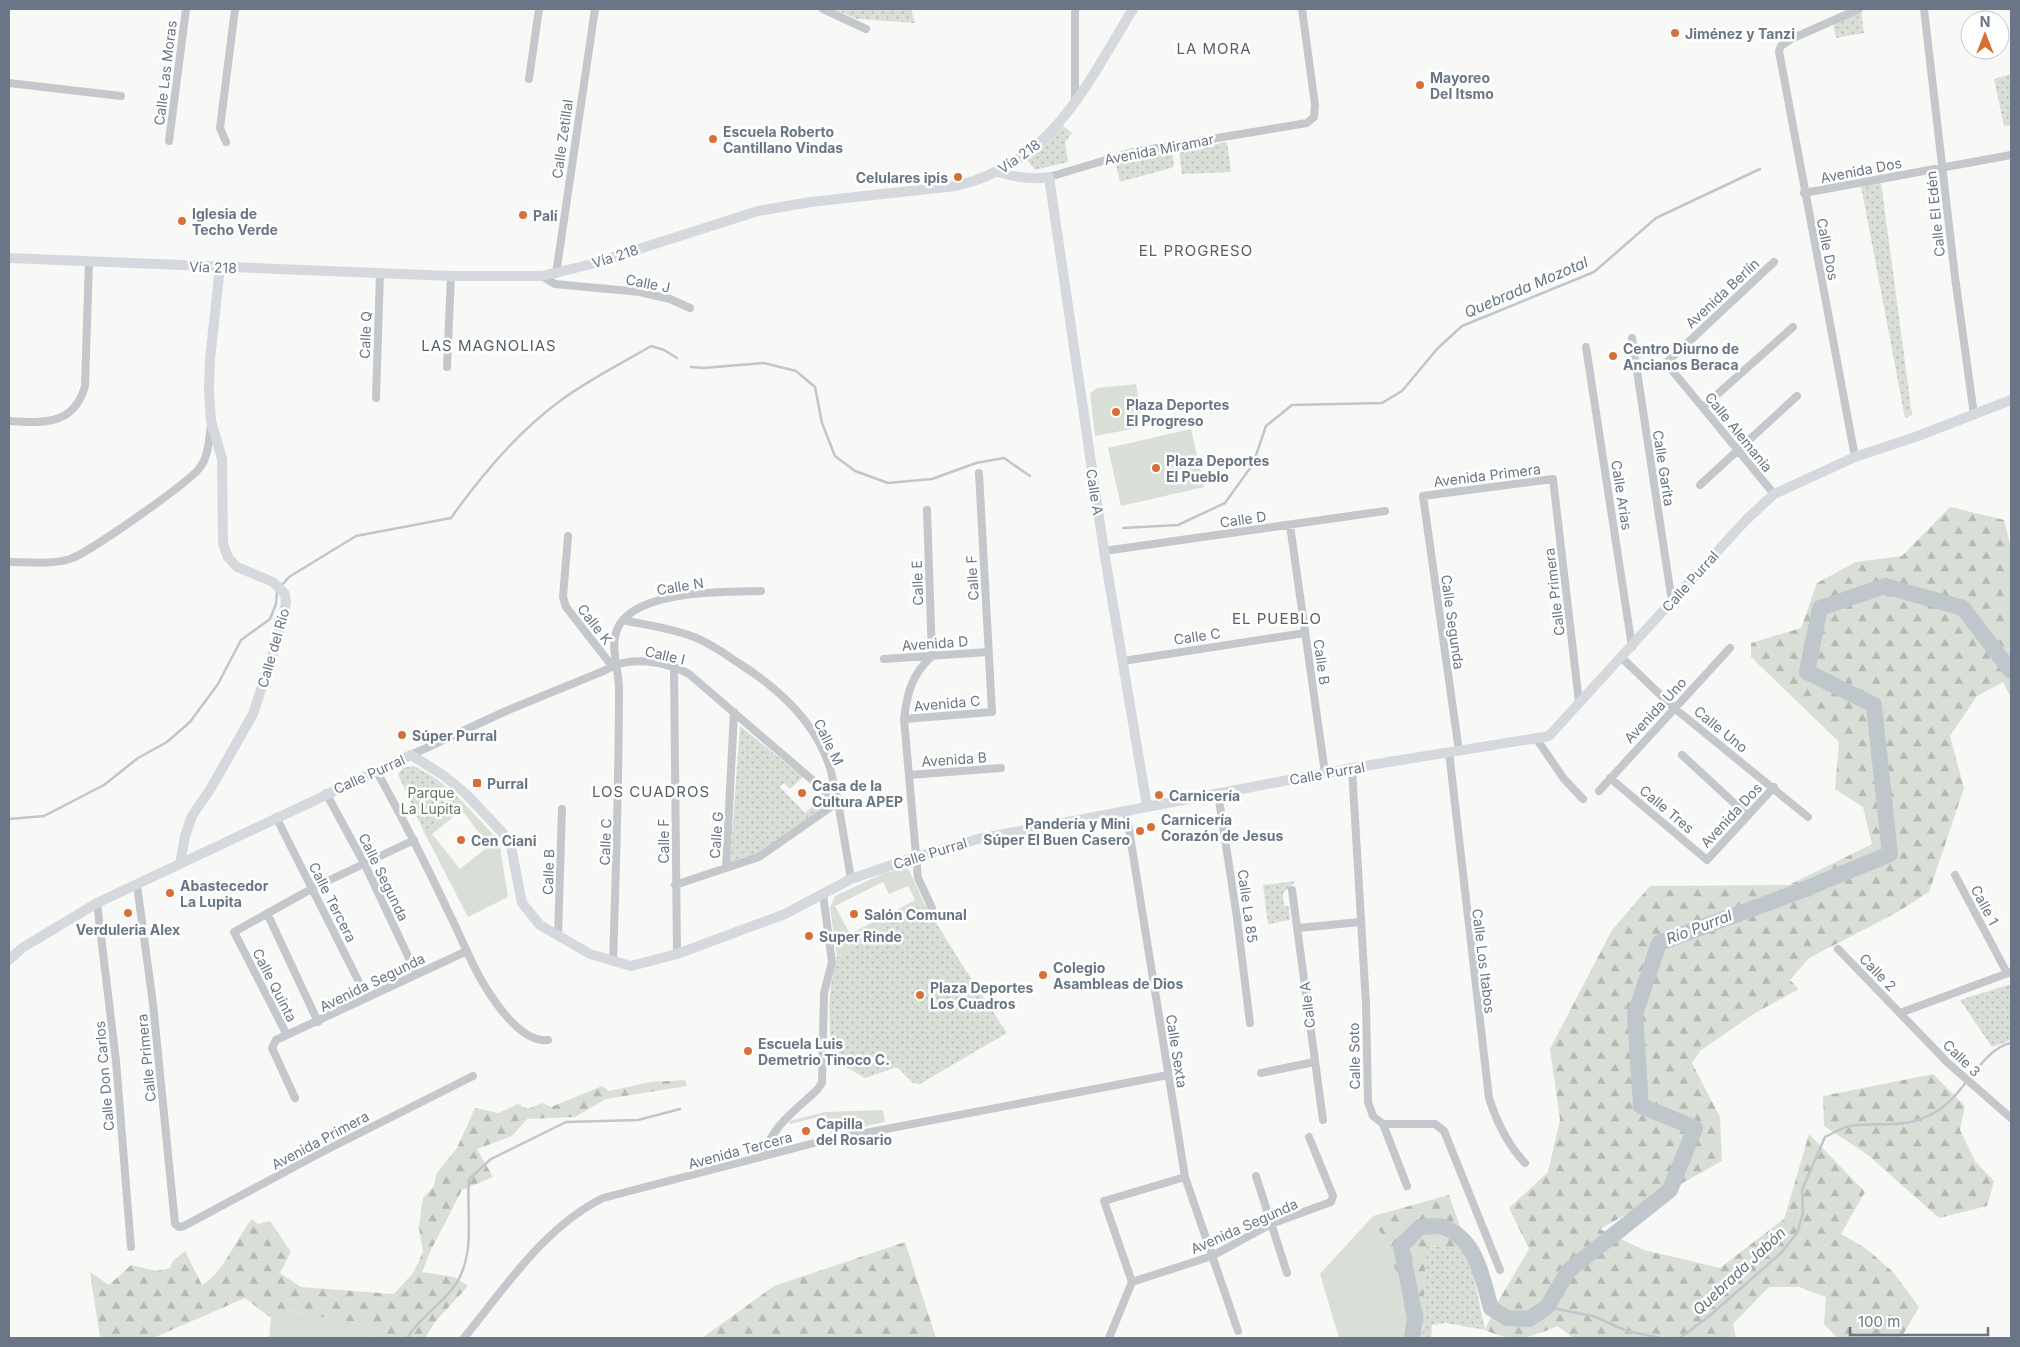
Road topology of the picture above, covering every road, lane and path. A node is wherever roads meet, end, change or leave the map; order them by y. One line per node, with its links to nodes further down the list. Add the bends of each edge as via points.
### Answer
1 (186, 9): 16 (street, Calle Las Moras)
2 (235, 9): 17 (street, via 220,128)
3 (539, 9): 12 (street)
4 (595, 9): 28 (street, Calle Zetillal)
5 (823, 9): 11 (street)
6 (1075, 9): 15 (street)
7 (1134, 9): 15 (street, Vía 218)
8 (1302, 9): 21 (street, Avenida Miramar, via 1315,105 1314,116 1307,123 1133,152)
9 (1859, 9): 22 (street, Calle Dos, via 1781,46 1780,58)
10 (1924, 9): 19 (street, Calle El Edén)
11 (866, 29)
12 (529, 79)
13 (9, 83): 14 (street)
14 (122, 96)
15 (1075, 105): 20 (street, Vía 218, via 1026,154)
16 (169, 141)
17 (226, 142)
18 (2011, 154): 19 (street, Avenida Dos)
19 (1943, 167): 22 (street, Avenida Dos); 41 (street, Calle El Edén)
20 (998, 172): 21 (street, Avenida Miramar, via 1019,178); 28 (street, Vía 218, via 956,186 758,211)
21 (1049, 177): 55 (street, Calle A)
22 (1804, 193): 45 (street, Calle Dos)
23 (9, 258): 24 (street, Vía 218)
24 (89, 261): 26 (street, Vía 218); 43 (street, via 82,396 73,410 61,418 42,423)
25 (1774, 262): 35 (street, Avenida Berlín)
26 (220, 267): 27 (street, Vía 218); 42 (street, Calle del Río, via 210,359)
27 (380, 274): 29 (street, Vía 218); 38 (street, Calle Q)
28 (556, 274): 30 (street, Vía 218)
29 (450, 276): 30 (street, Vía 218); 36 (street)
30 (542, 276): 31 (street, Calle J, via 555,284 640,292)
31 (690, 308)
32 (1793, 327): 40 (street)
33 (1632, 338): 58 (street, Calle Garita)
34 (1586, 348): 61 (street, Calle Arias)
35 (1666, 363): 40 (street, Calle Alemania)
36 (447, 367)
37 (1798, 396): 44 (street)
38 (376, 398)
39 (2011, 400): 41 (street, Calle Purral)
40 (1703, 407): 44 (street, Calle Alemania)
41 (1974, 415): 45 (street, Calle Purral)
42 (211, 421): 56 (street, via 208,448 201,466 96,546 56,562); 100 (street, Calle del Río, via 222,459 223,544 228,557 237,567 273,582 284,594 286,603 253,714 192,816 184,836)
43 (9, 422)
44 (1738, 451): 48 (street); 49 (street, Calle Alemania)
45 (1854, 457): 49 (street, Calle Purral)
46 (979, 473): 63 (street, Calle F)
47 (1553, 480): 50 (street, Avenida Primera); 70 (street, Calle Primera)
48 (1700, 485)
49 (1774, 494): 58 (street, Calle Purral, via 1745,521)
50 (1424, 496): 76 (street, Calle Segunda)
51 (927, 510): 64 (street, Calle E)
52 (1386, 512): 53 (street, Calle D)
53 (1290, 525): 55 (street, Calle D); 60 (street, Calle B)
54 (568, 536): 68 (street, Calle K, via 563,597 566,607)
55 (1104, 551): 67 (street, Calle A)
56 (9, 562)
57 (761, 591): 59 (street, Calle N, via 664,599 639,608)
58 (1672, 602): 61 (street, Calle Purral)
59 (623, 620): 68 (street, via 614,643); 90 (street, Calle M, via 692,636 769,683 803,718 818,742 829,764)
60 (1305, 633): 67 (street, Calle C); 82 (street, Calle B)
61 (1632, 647): 65 (street, Calle Purral)
62 (1730, 648): 71 (street, Avenida Uno)
63 (988, 652): 64 (street, Avenida D); 73 (street, Calle F)
64 (932, 656): 66 (street, Avenida D); 74 (street, via 920,666 911,681)
65 (1622, 658): 70 (street, Calle Purral); 71 (street, Calle Uno)
66 (884, 659)
67 (1123, 661): 91 (street, Calle A)
68 (615, 665): 69 (street, Calle I, via 637,661); 77 (street, Calle I); 120 (street, Calle C, via 618,809)
69 (674, 667): 72 (street, Calle I, via 689,674); 106 (street, Calle F)
70 (1579, 702): 75 (street, Calle Purral, via 1549,736)
71 (1673, 707): 84 (street, Avenida Uno); 85 (street, Calle Uno)
72 (734, 712): 90 (street, Calle I); 102 (street, Calle G)
73 (992, 712): 74 (street, Avenida C)
74 (904, 719): 83 (street)
75 (1536, 738): 76 (street, Calle Purral); 89 (street, via 1564,779)
76 (1454, 752): 80 (street, Calle Purral); 139 (street, Calle Los Itabos, via 1489,1098 1504,1135)
77 (411, 755): 81 (street, Calle Purral); 115 (street, Calle Purral, via 458,787 502,832 511,847 522,903 540,925)
78 (1682, 755): 94 (street)
79 (1001, 768): 83 (street, Avenida B)
80 (1352, 768): 82 (street, Calle Purral); 113 (street, Calle Soto)
81 (376, 770): 87 (street, Calle Purral); 97 (street)
82 (1324, 773): 88 (street, Calle Purral)
83 (909, 775): 98 (street)
84 (1610, 778): 86 (street, Avenida Uno); 99 (street, Calle Tres)
85 (1774, 787): 94 (street, Avenida Dos); 96 (street, Calle Uno)
86 (1599, 791)
87 (326, 793): 95 (street, Calle Purral); 101 (street, Calle Segunda)
88 (1218, 793): 91 (street, Calle Purral); 126 (street, Calle La 85)
89 (1583, 799)
90 (838, 802): 102 (street, via 759,857); 104 (street)
91 (1147, 806): 93 (street, Calle Purral)
92 (562, 809): 115 (street, Calle B)
93 (1126, 811): 98 (street, Calle Purral, via 978,839); 131 (street, Calle Sexta)
94 (1747, 815): 99 (street, Avenida Dos)
95 (276, 817): 100 (street, Calle Purral); 107 (street, Calle Tercera)
96 (1808, 817)
97 (414, 840): 101 (street); 117 (street)
98 (915, 856): 104 (street, Calle Purral); 111 (street, via 918,878)
99 (1707, 860)
100 (180, 864): 105 (street, Calle Purral)
101 (365, 865): 107 (street); 122 (street, Calle Segunda)
102 (726, 868): 106 (street)
103 (1955, 875): 121 (street, Calle 1)
104 (851, 879): 109 (street, Calle Purral)
105 (137, 885): 110 (street, Calle Purral); 144 (street, Calle Primera, via 153,1004 175,1224)
106 (675, 885): 118 (street, Calle F)
107 (313, 888): 112 (street); 123 (street, Calle Tercera)
108 (1292, 890): 114 (street, Calle A)
109 (823, 894): 118 (street, Calle Purral, via 785,914); 138 (street, via 832,962 824,993 822,1083 775,1130)
110 (97, 903): 119 (street, Calle Purral, via 45,933); 145 (street, Calle Don Carlos, via 116,1061)
111 (932, 908)
112 (266, 913): 125 (street); 127 (street, Calle Quinta, via 234,932)
113 (1360, 922): 114 (street); 136 (street, Calle Soto, via 1368,1102 1373,1116)
114 (1298, 928): 129 (street, Calle A)
115 (558, 936): 120 (street, Calle Purral, via 590,954)
116 (1838, 949): 124 (street, Calle 2)
117 (467, 950): 122 (street, Avenida Segunda); 128 (street, via 486,989 505,1013 530,1036)
118 (677, 954): 120 (street, Calle Purral, via 630,966)
119 (9, 960)
120 (613, 962)
121 (2009, 972): 124 (street)
122 (416, 973): 123 (street, Avenida Segunda)
123 (366, 998): 125 (street, Avenida Segunda)
124 (1900, 1013): 134 (street, Calle 3, via 1948,1063)
125 (318, 1022): 127 (street, Avenida Segunda)
126 (1250, 1023)
127 (287, 1035): 133 (street, Calle Quinta, via 276,1040 272,1048)
128 (548, 1040)
129 (1314, 1062): 130 (street); 135 (street, Calle A)
130 (1261, 1073)
131 (1168, 1075): 138 (street, Avenida Tercera, via 881,1129); 141 (street, Calle Sexta)
132 (473, 1076): 144 (street, Avenida Primera)
133 (295, 1098)
134 (2011, 1118)
135 (1323, 1120)
136 (1383, 1124): 142 (street, Calle Soto); 147 (street, via 1435,1124 1444,1131)
137 (1309, 1137): 143 (street, Avenida Segunda, via 1333,1196 1331,1202)
138 (764, 1156): 151 (street, Avenida Tercera, via 614,1195 590,1205 546,1241)
139 (1524, 1163)
140 (1256, 1176): 143 (street)
141 (1185, 1177): 146 (street); 149 (street, via 1104,1200)
142 (1407, 1186)
143 (1271, 1224): 146 (street, Avenida Segunda); 148 (street)
144 (179, 1227)
145 (131, 1247)
146 (1212, 1256): 149 (street, Avenida Segunda); 150 (street)
147 (1500, 1270)
148 (1287, 1273)
149 (1132, 1282): 152 (street)
150 (1238, 1331)
151 (464, 1338)
152 (1109, 1338)

